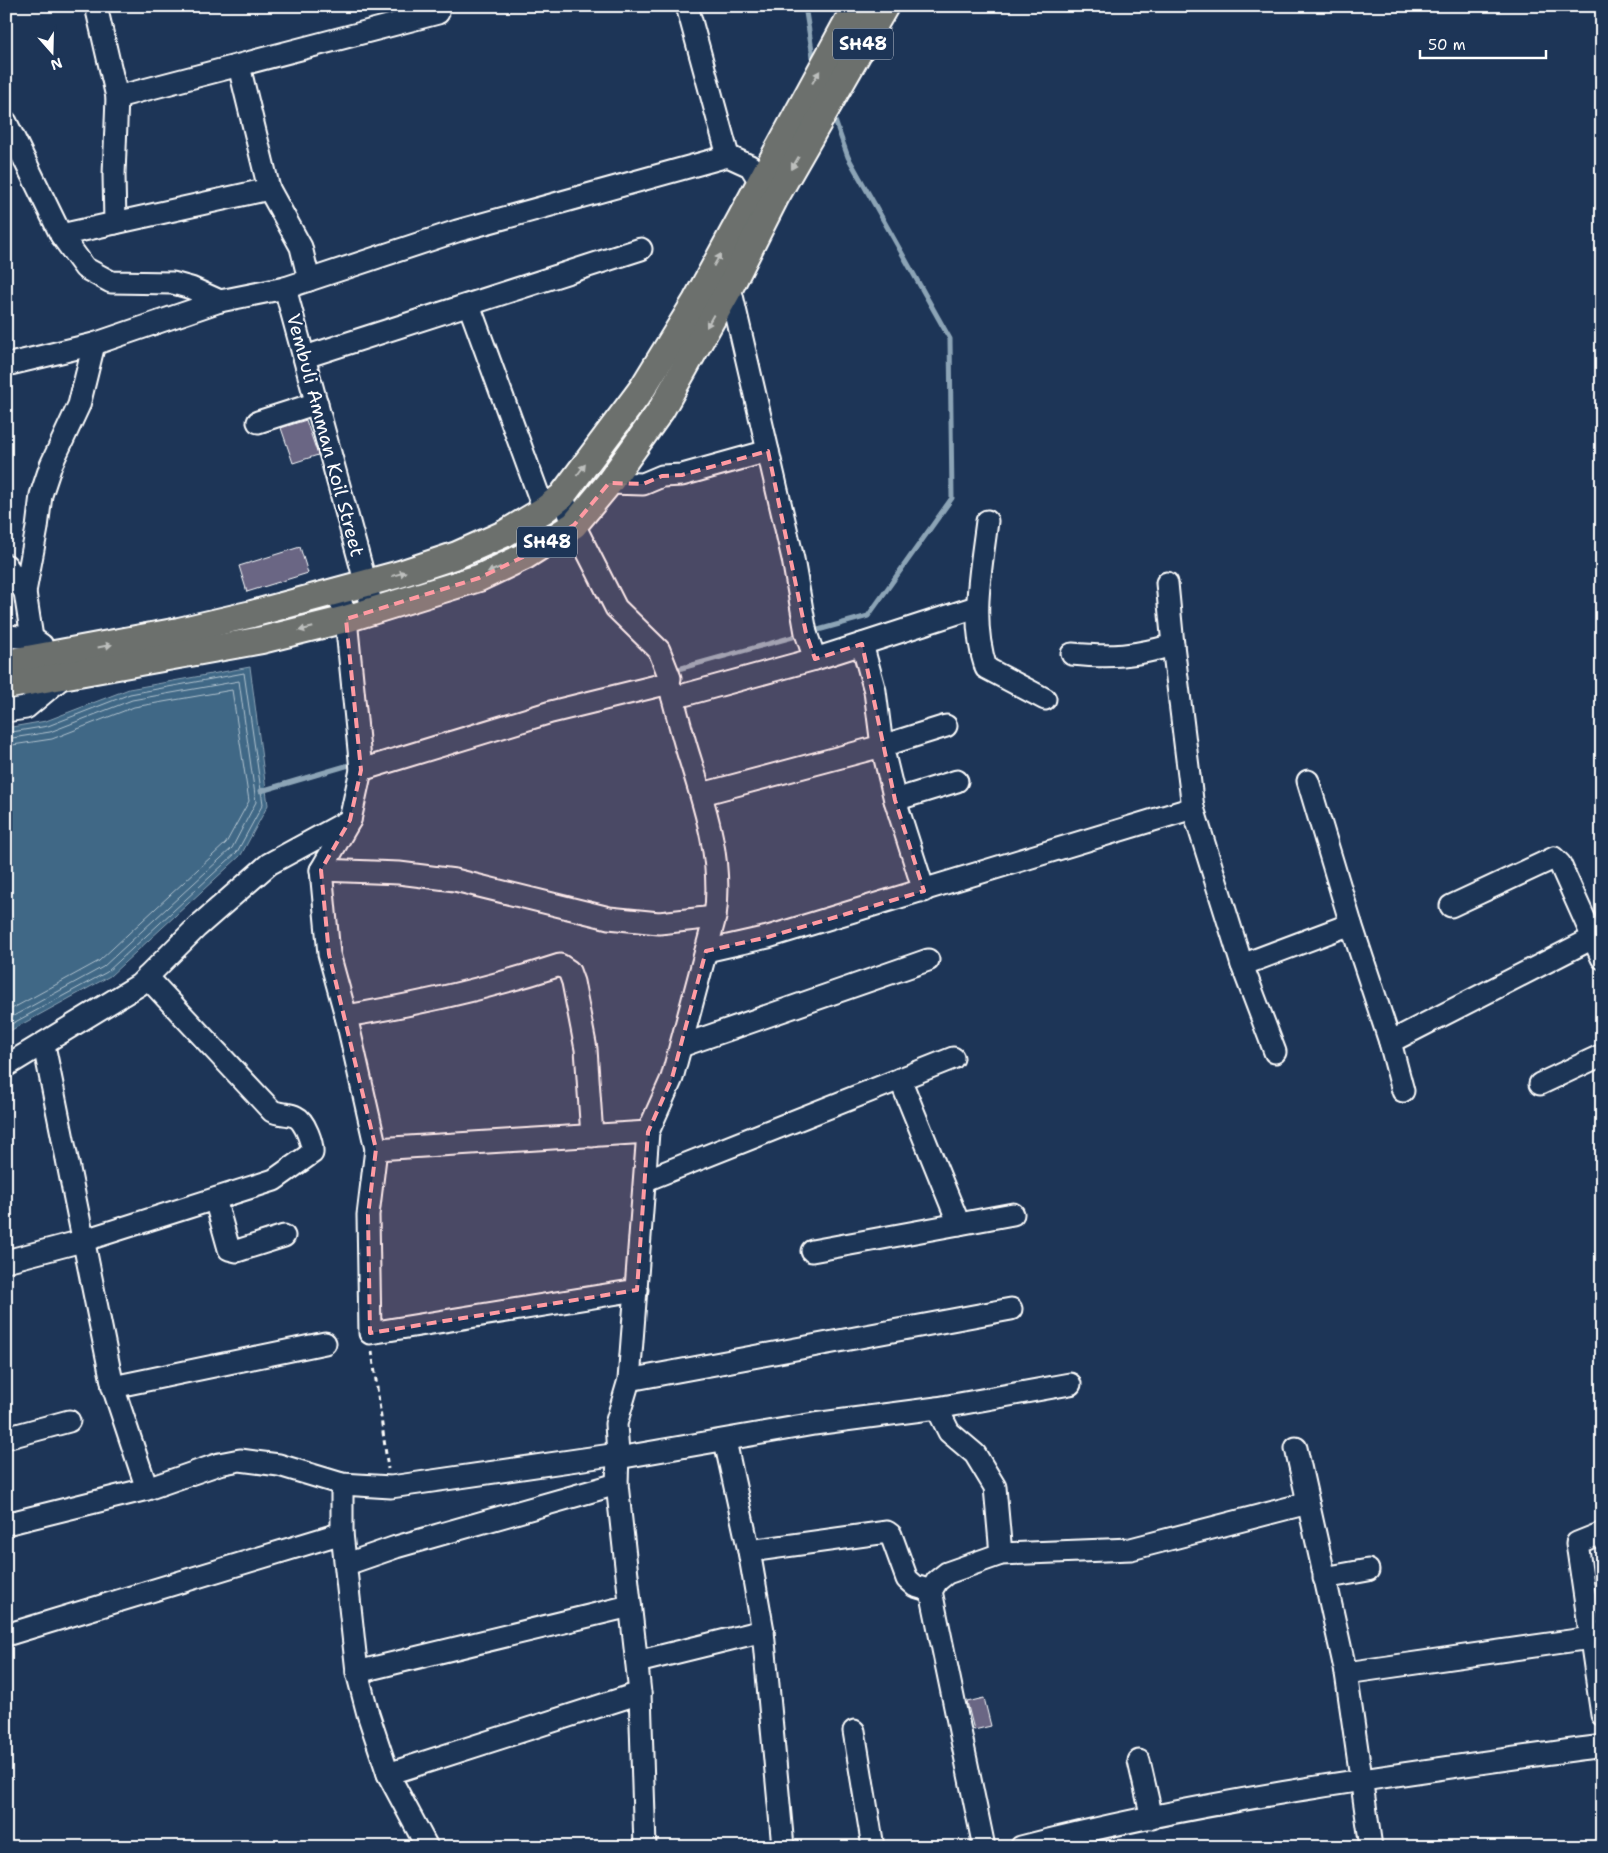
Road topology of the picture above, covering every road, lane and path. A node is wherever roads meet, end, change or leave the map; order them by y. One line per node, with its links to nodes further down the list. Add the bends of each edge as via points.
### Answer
1 (96, 6): 7 (street)
2 (687, 6): 9 (street)
3 (856, 6): 10 (main road, SH48, one-way to 3)
4 (885, 6): 16 (main road, SH48, one-way to 16, via 776,196)
5 (438, 13): 6 (street)
6 (239, 66): 7 (street); 11 (street)
7 (117, 97): 12 (street)
8 (6, 122): 13 (street)
9 (728, 156): 10 (street, via 750,166); 15 (street, via 456,232)
10 (760, 182): 27 (main road, SH48, one-way to 10, via 642,389 696,301)
11 (269, 190): 12 (street); 15 (street, via 301,247)
12 (115, 223): 13 (street)
13 (61, 235): 18 (street, via 85,268 111,282 173,283)
14 (641, 249): 19 (street)
15 (310, 280): 17 (street)
16 (730, 287): 25 (street); 26 (main road, SH48, one-way to 26, via 661,410)
17 (285, 288): 18 (street); 21 (street, Vembuli Amman Koil Street)
18 (220, 301): 20 (street)
19 (469, 306): 21 (street); 27 (street)
20 (94, 344): 22 (street); 34 (street, via 79,405 41,495)
21 (305, 356): 23 (street, Vembuli Amman Koil Street)
22 (6, 365)
23 (317, 403): 24 (street); 31 (street, Vembuli Amman Koil Street)
24 (258, 422)
25 (768, 451): 26 (street, via 682,476 662,476 643,484); 42 (street, via 793,559 806,634)
26 (609, 483): 29 (main road, SH48)
27 (553, 503): 29 (street); 31 (main road, SH48, one-way to 27, via 457,555 504,534)
28 (987, 522): 35 (street)
29 (574, 525): 36 (main road, SH48, one-way to 36, via 525,556 478,578); 46 (street, via 616,608 659,650)
30 (6, 565): 34 (street)
31 (366, 582): 33 (main road, SH48); 36 (street, Vembuli Amman Koil Street)
32 (1167, 583): 40 (street)
33 (337, 589): 37 (street); 44 (main road, SH48, one-way to 33)
34 (25, 592): 43 (street)
35 (976, 607): 39 (street); 47 (street, via 986,668)
36 (373, 610): 37 (main road, SH48)
37 (346, 619): 44 (main road, SH48, one-way to 44, via 262,640); 51 (street)
38 (6, 636): 43 (street)
39 (862, 644): 42 (street); 50 (street, via 875,691)
40 (1173, 645): 41 (street, via 1110,658); 56 (street)
41 (1072, 654)
42 (815, 659): 46 (street)
43 (25, 661): 44 (main road, SH48); 45 (main road, SH48)
44 (60, 666): 48 (street, via 26,708)
45 (6, 686)
46 (671, 690): 51 (street, via 551,712); 54 (street)
47 (1045, 699)
48 (6, 711)
49 (946, 726): 50 (street)
50 (882, 746): 54 (street); 55 (street)
51 (361, 770): 57 (street)
52 (957, 781): 55 (street)
53 (1308, 781): 62 (street)
54 (702, 794): 61 (street, via 716,857 719,891)
55 (894, 800): 59 (street)
56 (1193, 808): 59 (street); 67 (street)
57 (350, 820): 58 (street); 68 (street, via 269,864 197,927)
58 (322, 870): 61 (street, via 399,873 455,880 609,918 659,923); 69 (street, via 329,954)
59 (924, 891): 64 (street, via 768,937)
60 (1451, 906): 63 (street, via 1554,858 1560,864)
61 (715, 917): 64 (street)
62 (1352, 924): 67 (street); 70 (street)
63 (1593, 938): 65 (street); 70 (street)
64 (706, 951): 72 (street)
65 (1602, 958)
66 (928, 960): 72 (street)
67 (1242, 965): 73 (street)
68 (147, 977): 71 (street); 84 (street, via 272,1111 300,1120 312,1146 312,1153 274,1180)
69 (346, 1016): 81 (street, via 414,1005 503,984 560,965 569,971 573,982 586,1049); 82 (street)
70 (1390, 1042): 79 (street)
71 (44, 1045): 76 (street); 88 (street)
72 (681, 1046): 80 (street, via 672,1078)
73 (1275, 1052)
74 (1602, 1055): 78 (street)
75 (953, 1058): 77 (street)
76 (6, 1066)
77 (900, 1079): 83 (street); 86 (street)
78 (1540, 1084)
79 (1403, 1091)
80 (648, 1132): 81 (street); 83 (street)
81 (592, 1136): 82 (street)
82 (376, 1149): 93 (street, via 368,1214)
83 (646, 1180): 91 (street)
84 (215, 1199): 87 (street, via 229,1249 238,1250); 88 (street)
85 (1013, 1214): 86 (street)
86 (959, 1224): 89 (street)
87 (284, 1236)
88 (82, 1241): 90 (street); 97 (street)
89 (812, 1251)
90 (6, 1261)
91 (637, 1290): 93 (street); 95 (street)
92 (1011, 1309): 95 (street)
93 (370, 1333): 106 (path)
94 (325, 1343): 97 (street)
95 (629, 1380): 103 (street, via 616,1424)
96 (1070, 1384): 98 (street)
97 (113, 1387): 107 (street)
98 (937, 1408): 101 (street, via 814,1424); 113 (street, via 950,1432 974,1454 995,1486)
99 (69, 1421): 100 (street)
100 (6, 1438)
101 (725, 1441): 103 (street); 112 (street)
102 (1296, 1448): 108 (street)
103 (618, 1456): 105 (street); 106 (street)
104 (342, 1484): 106 (street); 107 (street, via 278,1466 240,1460); 110 (street)
105 (617, 1484): 114 (street); 118 (street)
106 (391, 1487)
107 (147, 1489): 109 (street)
108 (1308, 1503): 113 (street, via 1131,1549); 116 (street)
109 (6, 1524)
110 (342, 1533): 114 (street); 121 (street)
111 (1602, 1533): 119 (street, via 1577,1543)
112 (749, 1551): 117 (street, via 887,1532 891,1535 907,1579 915,1586); 120 (street)
113 (1000, 1554): 117 (street, via 947,1573)
114 (347, 1564): 123 (street)
115 (1368, 1570): 116 (street)
116 (1324, 1578): 124 (street)
117 (931, 1591): 138 (street)
118 (630, 1606): 122 (street); 123 (street)
119 (1594, 1624): 124 (street); 126 (street)
120 (763, 1631): 122 (street); 136 (street)
121 (6, 1634)
122 (637, 1662): 125 (street)
123 (357, 1672): 130 (street)
124 (1346, 1673): 131 (street)
125 (640, 1693): 130 (street); 135 (street)
126 (1602, 1715)
127 (854, 1731): 137 (street)
128 (1602, 1746): 131 (street)
129 (1139, 1761): 132 (street)
130 (388, 1774): 134 (street)
131 (1361, 1779): 132 (street); 140 (street)
132 (1152, 1818): 133 (street)
133 (1058, 1842): 139 (street)
134 (427, 1847)
135 (645, 1847)
136 (784, 1847)
137 (874, 1847)
138 (984, 1847)
139 (1021, 1847)
140 (1371, 1847)

